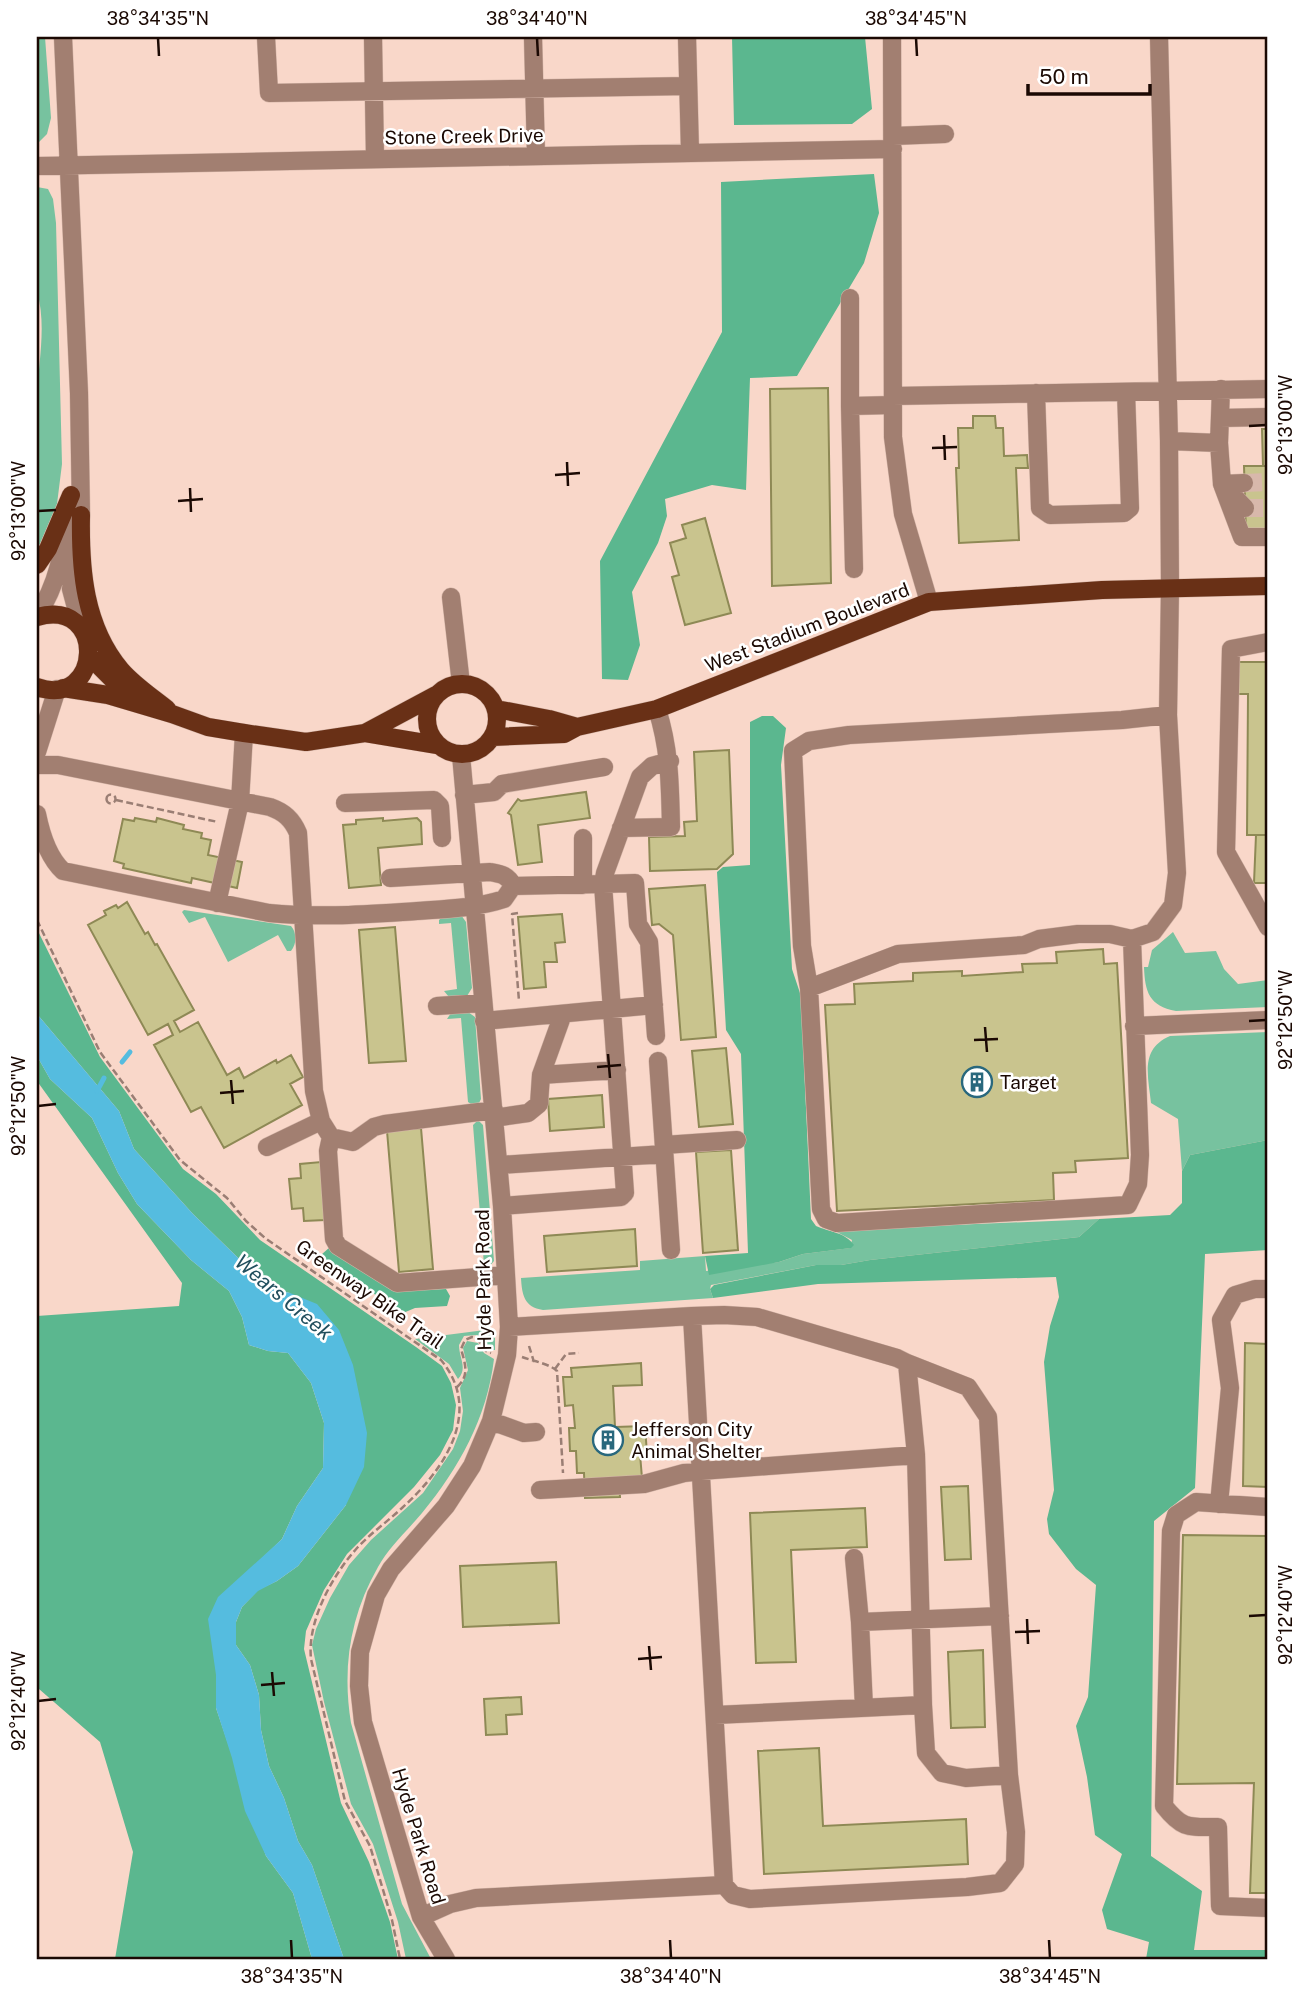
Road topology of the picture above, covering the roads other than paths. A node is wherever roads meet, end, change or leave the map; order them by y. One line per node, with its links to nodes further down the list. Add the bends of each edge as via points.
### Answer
1 (63, 37): 16 (street)
2 (266, 37): 10 (street, via 269,93)
3 (373, 37): 10 (street)
4 (533, 37): 9 (street)
5 (687, 37): 8 (street)
6 (892, 37): 12 (street)
7 (1159, 37): 21 (street)
8 (688, 86): 9 (street); 13 (street)
9 (534, 89): 10 (street); 14 (street)
10 (374, 91): 15 (street)
11 (945, 134): 12 (street, Stone Creek Drive)
12 (893, 142): 13 (street, Stone Creek Drive); 24 (street)
13 (690, 152): 14 (street, Stone Creek Drive)
14 (536, 156): 15 (street, Stone Creek Drive)
15 (375, 159): 16 (street, Stone Creek Drive)
16 (70, 165): 17 (street, Stone Creek Drive); 28 (street)
17 (37, 166)
18 (850, 298): 25 (street)
19 (1268, 388): 20 (street)
20 (1221, 389): 21 (street); 27 (street)
21 (1168, 391): 22 (street); 29 (street)
22 (1125, 392): 23 (street); 23 (street, via 1130,508 1124,513 1050,515 1040,508)
23 (1036, 393): 24 (street)
24 (893, 401): 25 (street); 42 (street, via 903,514)
25 (850, 406): 38 (street)
26 (1268, 417): 27 (street)
27 (1220, 418): 30 (street)
28 (79, 431): 33 (street); 35 (street)
29 (1169, 441): 30 (street); 40 (street)
30 (1219, 443): 32 (street)
31 (1244, 483): 32 (street)
32 (1222, 485): 34 (street); 36 (street, via 1242,537)
33 (71, 495): 37 (main road); 43 (street, via 54,584)
34 (1245, 508)
35 (81, 515): 44 (street, via 71,589); 53 (main road, via 80,562 102,642 123,672)
36 (1268, 537)
37 (37, 565)
38 (854, 569)
39 (1268, 586): 40 (main road, West Stadium Boulevard)
40 (1170, 588): 42 (main road, West Stadium Boulevard); 54 (street)
41 (451, 597): 47 (street)
42 (929, 602): 52 (main road, West Stadium Boulevard)
43 (37, 617): 44 (main road, via 57,614)
44 (82, 630): 46 (main road)
45 (1268, 642): 81 (street, via 1231,649 1226,852)
46 (89, 656): 49 (main road, via 81,676); 53 (main road, via 115,682)
47 (461, 684): 50 (main road); 51 (main road, via 476,686 489,695)
48 (37, 687): 49 (main road)
49 (60, 689): 53 (main road, via 96,692); 60 (street)
50 (436, 695): 57 (main road); 59 (main road, via 427,721)
51 (496, 709): 55 (main road, West Stadium Boulevard); 58 (main road)
52 (657, 709): 55 (main road, West Stadium Boulevard); 62 (street)
53 (172, 714): 56 (main road)
54 (1168, 715): 82 (street, via 1177,873 1173,905 1153,932); 83 (street, via 849,735 809,741 793,751 802,946)
55 (577, 727): 58 (main road, West Stadium Boulevard, via 564,734)
56 (244, 733): 57 (main road, via 306,742); 66 (street)
57 (365, 733): 59 (main road)
58 (493, 737): 61 (main road, via 485,747)
59 (437, 745): 61 (main road)
60 (37, 752)
61 (461, 755): 65 (street, Hyde Park Road)
62 (670, 761): 70 (street, via 652,766 640,777); 70 (street, via 671,827)
63 (37, 765): 66 (street, via 58,765)
64 (604, 767): 65 (street, via 502,784 494,792)
65 (465, 800): 68 (street); 73 (street, Hyde Park Road)
66 (240, 802): 78 (street); 80 (street, via 279,810 294,824)
67 (345, 803): 68 (street, via 434,800)
68 (440, 806): 71 (street)
69 (37, 814): 78 (street, via 47,847 63,871)
70 (621, 828): 75 (street)
71 (442, 838)
72 (583, 838): 76 (street)
73 (471, 872): 74 (street); 77 (street, via 503,874); 79 (street, Hyde Park Road)
74 (390, 878)
75 (603, 884): 76 (street); 84 (street, via 635,883 638,924 649,942); 86 (street)
76 (583, 885): 77 (street)
77 (513, 886): 79 (street, via 504,899)
78 (217, 903): 80 (street)
79 (474, 906): 80 (street); 87 (street, Hyde Park Road)
80 (303, 917): 96 (street, via 314,1091)
81 (1268, 927)
82 (1132, 939): 83 (street, via 1078,934 1024,945 898,954); 90 (street)
83 (809, 988): 90 (street, via 821,1209 827,1219 837,1223 1128,1205 1138,1184 1140,1156)
84 (654, 1005): 86 (street); 91 (street)
85 (437, 1006): 87 (street)
86 (613, 1010): 88 (street); 93 (street)
87 (483, 1012): 88 (street, via 521,1018); 95 (street, Hyde Park Road)
88 (563, 1014): 94 (street)
89 (1268, 1020): 90 (street)
90 (1134, 1027)
91 (656, 1036)
92 (658, 1061): 100 (street)
93 (617, 1070): 94 (street); 101 (street)
94 (541, 1075): 95 (street, via 541,1098 535,1110 522,1115)
95 (494, 1114): 97 (street, via 385,1124 354,1142); 102 (street, Hyde Park Road)
96 (321, 1121): 97 (street); 99 (street)
97 (331, 1137): 105 (street, via 328,1151 338,1246 397,1283)
98 (737, 1140): 100 (street)
99 (267, 1147)
100 (664, 1150): 101 (street); 104 (street)
101 (623, 1157): 102 (street); 103 (street, via 625,1193 621,1197)
102 (499, 1165): 103 (street, Hyde Park Road)
103 (502, 1206): 105 (street, Hyde Park Road)
104 (671, 1250)
105 (506, 1275): 108 (street, Hyde Park Road)
106 (1268, 1289): 115 (street, via 1235,1295 1221,1320 1230,1388)
107 (692, 1316): 108 (street); 109 (street, via 757,1317); 113 (street)
108 (509, 1327): 110 (street, Hyde Park Road)
109 (907, 1363): 112 (street); 118 (street, via 968,1387 988,1417)
110 (491, 1421): 111 (street, via 524,1433); 127 (street, Hyde Park Road, via 472,1466 446,1506 391,1569 376,1595 360,1652 363,1722)
111 (536, 1432)
112 (916, 1455): 113 (street); 119 (street)
113 (701, 1471): 114 (street, via 645,1484); 123 (street)
114 (540, 1490)
115 (1219, 1504): 116 (street); 126 (street, via 1196,1502 1176,1515 1171,1531 1164,1806 1177,1822 1218,1827 1220,1906)
116 (1268, 1507)
117 (854, 1558): 120 (street)
118 (1000, 1616): 119 (street); 124 (street)
119 (920, 1618): 120 (street); 121 (street)
120 (860, 1622): 122 (street)
121 (923, 1706): 122 (street); 124 (street, via 926,1753 942,1773 966,1778)
122 (864, 1708): 123 (street)
123 (715, 1715): 125 (street)
124 (1009, 1775): 125 (street, via 1015,1864 999,1883 750,1899 733,1895)
125 (724, 1885): 127 (street, via 476,1898)
126 (1268, 1908)
127 (421, 1917): 128 (street, Hyde Park Road)
128 (446, 1959)

